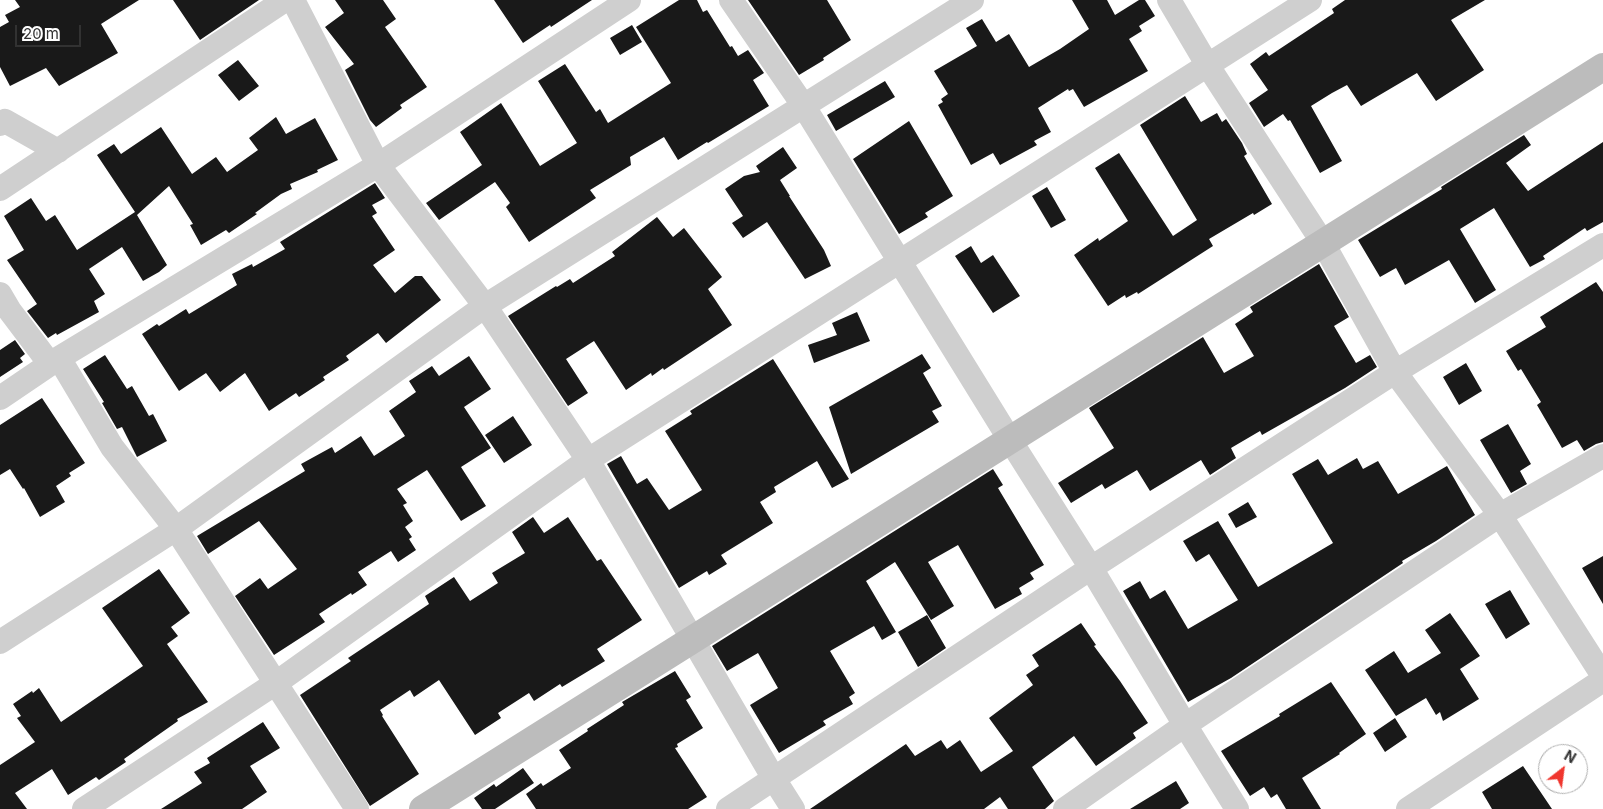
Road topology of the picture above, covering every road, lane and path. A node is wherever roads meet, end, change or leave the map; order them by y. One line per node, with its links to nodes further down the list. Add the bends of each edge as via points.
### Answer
1 (285, 0): 12 (street)
2 (293, 0): 13 (street)
3 (629, 0): 13 (street)
4 (731, 0): 10 (street)
5 (972, 0): 10 (street)
6 (1169, 0): 8 (street)
7 (1310, 0): 8 (street)
8 (1208, 66): 15 (street); 17 (street)
9 (1603, 67): 15 (street)
10 (804, 105): 17 (street); 19 (street)
11 (0, 124): 12 (street, via 5,120)
12 (58, 151): 14 (street)
13 (378, 165): 19 (street); 20 (street)
14 (0, 188)
15 (1323, 243): 21 (street); 23 (street)
16 (1603, 245): 21 (street)
17 (899, 262): 23 (street); 25 (street)
18 (0, 294): 20 (street, via 10,311)
19 (485, 306): 25 (street); 27 (street)
20 (54, 361): 22 (street); 27 (street, via 112,447)
21 (1395, 372): 26 (street); 28 (street)
22 (0, 398)
23 (1010, 440): 28 (street); 29 (street)
24 (1603, 456): 26 (street)
25 (588, 460): 29 (street); 33 (street)
26 (1500, 516): 31 (street); 34 (street)
27 (176, 529): 30 (street); 33 (street)
28 (1091, 568): 34 (street); 35 (street)
29 (693, 640): 35 (street); 38 (street)
30 (0, 642)
31 (1603, 676)
32 (1603, 680): 43 (street)
33 (276, 684): 36 (street); 37 (street)
34 (1185, 725): 41 (street); 42 (street)
35 (774, 779): 39 (street); 40 (street)
36 (84, 809)
37 (357, 809)
38 (423, 809)
39 (728, 809)
40 (793, 809)
41 (1065, 809)
42 (1237, 809)
43 (1408, 809)

